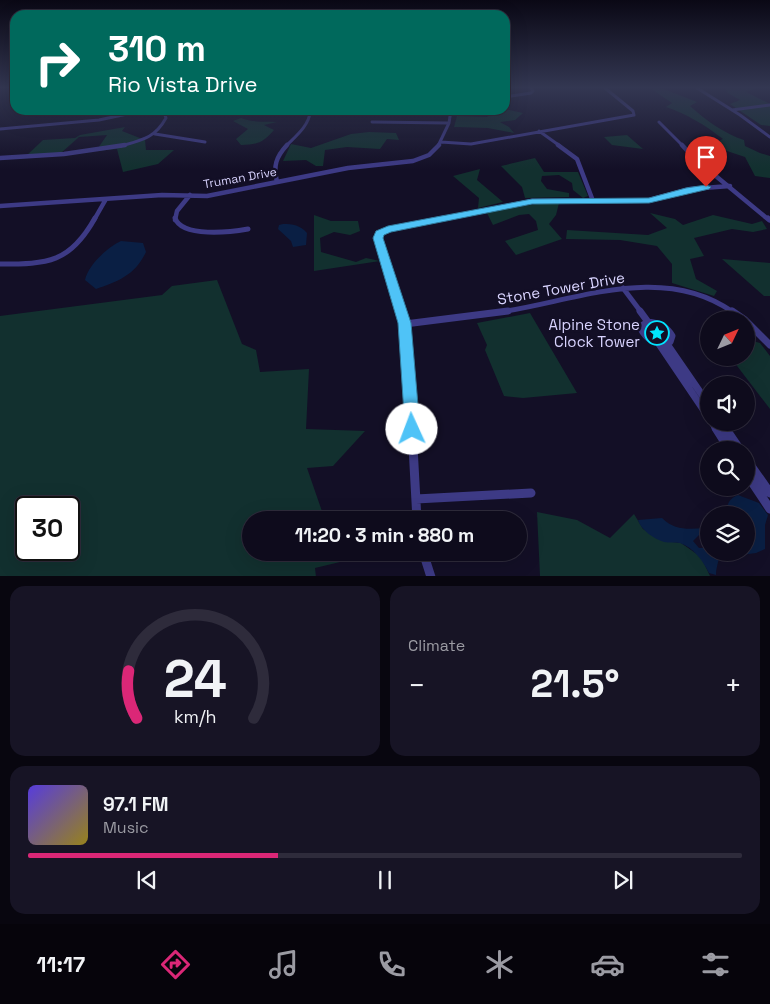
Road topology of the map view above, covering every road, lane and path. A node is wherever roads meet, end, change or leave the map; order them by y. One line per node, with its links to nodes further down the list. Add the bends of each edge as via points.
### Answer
1 (122, 115): 10 (street)
2 (165, 115): 12 (street, via 166,124)
3 (311, 115): 17 (street, via 306,126 278,156 273,174)
4 (450, 115): 9 (street, Truman Drive)
5 (634, 115): 11 (street)
6 (739, 115): 13 (street)
7 (372, 122): 9 (street)
8 (659, 122): 18 (street, via 694,158)
9 (449, 123): 15 (street, Truman Drive)
10 (0, 129)
11 (539, 131): 15 (street, via 471,144); 21 (street, via 577,159)
12 (155, 134): 14 (street); 16 (street, via 109,150)
13 (770, 137)
14 (205, 142)
15 (441, 142): 17 (street, Truman Drive, via 433,153 413,161 361,166)
16 (0, 158)
17 (277, 182): 19 (street, Truman Drive, via 214,195)
18 (730, 186): 21 (street, via 690,190 649,200); 23 (street)
19 (190, 195): 20 (street, Truman Drive); 24 (street, via 174,220 183,228 237,232)
20 (106, 199): 22 (street, Truman Drive); 25 (street, via 77,244 67,252 37,263)
21 (593, 201): 29 (street, via 532,201 382,231 378,238)
22 (0, 206)
23 (770, 220)
24 (248, 229)
25 (0, 264)
26 (623, 288): 27 (street, Stone Tower Drive, via 668,287 690,291); 28 (street); 29 (street, Stone Tower Drive, via 537,306)
27 (733, 311)
28 (648, 322): 31 (street, via 640,327 642,333 649,340); 31 (street, via 663,326 670,333 672,340)
29 (404, 324): 39 (street)
30 (755, 329): 32 (street, Stone Tower Drive)
31 (663, 344): 33 (street); 34 (street)
32 (770, 345)
33 (700, 393)
34 (700, 404)
35 (755, 472): 38 (street)
36 (755, 486): 40 (street)
37 (532, 493): 39 (street)
38 (770, 493)
39 (416, 499): 41 (street)
40 (770, 509)
41 (417, 511)
42 (425, 561): 43 (street)
43 (431, 576)

